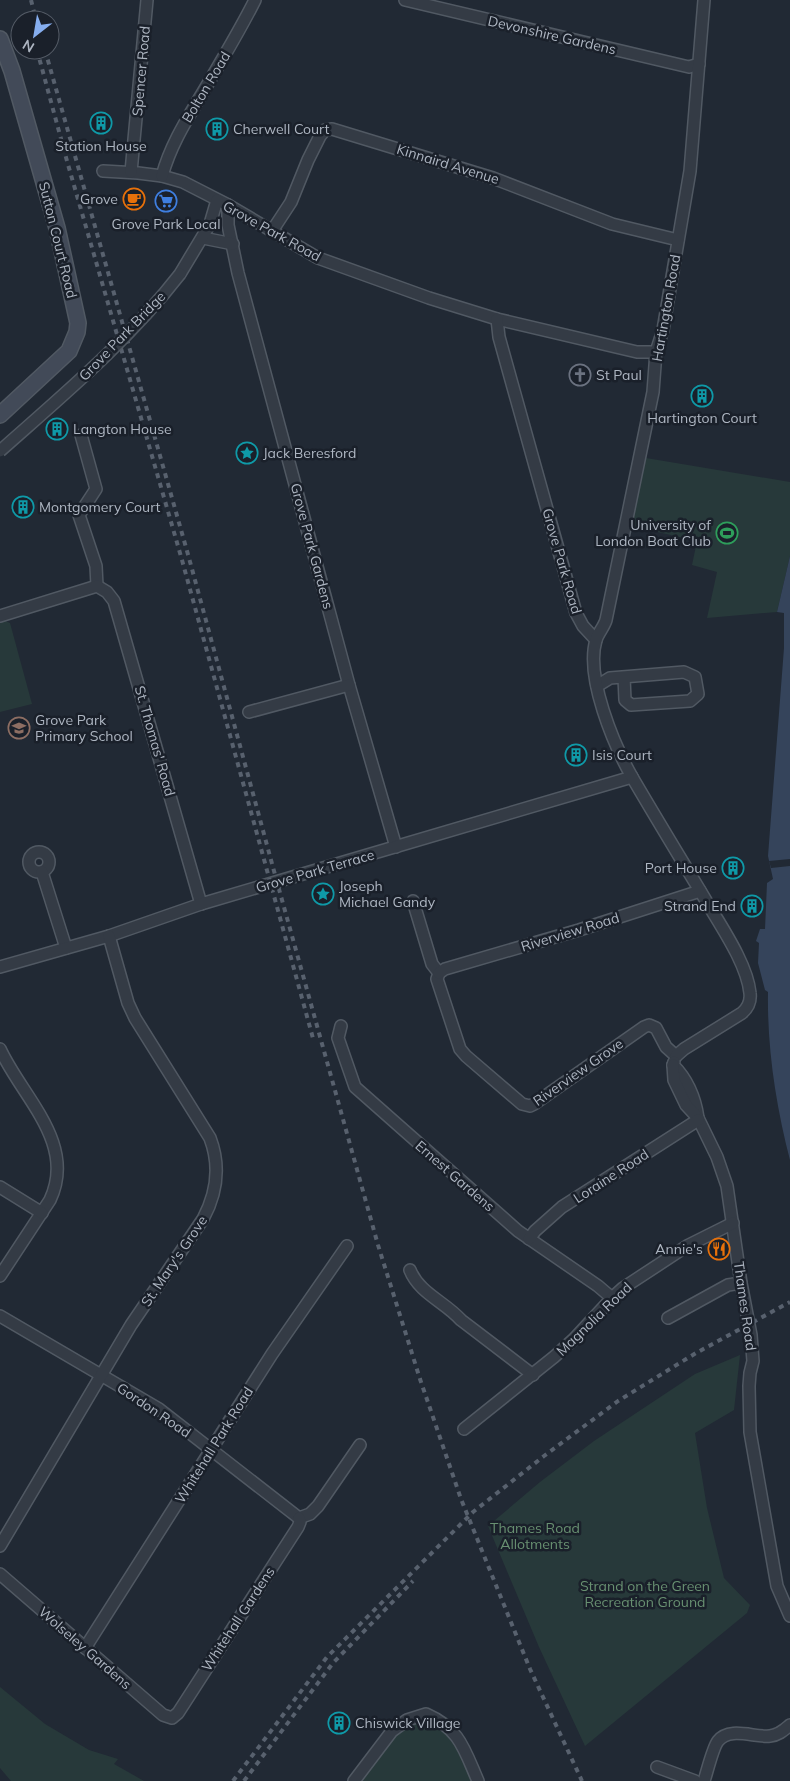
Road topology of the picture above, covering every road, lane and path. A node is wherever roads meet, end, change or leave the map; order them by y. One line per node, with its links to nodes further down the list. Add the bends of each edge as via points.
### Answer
1 (147, 0): 8 (street, Spencer Road)
2 (255, 0): 9 (street, Bolton Road, via 177,136)
3 (405, 0): 6 (street, Devonshire Gardens, via 689,67)
4 (704, 0): 6 (street, Hartington Road)
5 (0, 39): 17 (street, Sutton Court Road, via 57,228 78,323 69,352)
6 (699, 64): 13 (street, Hartington Road, via 690,171)
7 (103, 171): 8 (street, Grove Park Road)
8 (131, 172): 9 (street, Grove Park Road)
9 (162, 176): 10 (street, Grove Park Road, via 183,182)
10 (222, 203): 11 (street, Grove Park Road); 12 (street, Grove Park Bridge); 14 (street, Grove Park Gardens)
11 (272, 231): 13 (street, Kinnaird Avenue, via 291,202 320,136 325,130 332,129 494,178 612,224); 15 (street, Grove Park Road, via 330,263)
12 (203, 238): 14 (street); 19 (street, Grove Park Bridge, bridge, via 180,274 140,321)
13 (678, 240): 16 (street, Hartington Road, via 663,330)
14 (233, 244): 24 (street, Grove Park Gardens, via 238,273)
15 (497, 319): 16 (street, Grove Park Road, via 636,352); 22 (street, Grove Park Road, via 499,337 576,613)
16 (656, 352): 22 (street, Hartington Road, via 653,392 612,596 605,624)
17 (0, 415)
18 (81, 435): 20 (street, via 96,489 79,515 96,566)
19 (0, 451)
20 (97, 586): 21 (street); 32 (street, St. Thomas' Road, via 114,601)
21 (0, 616)
22 (596, 640): 25 (street, via 593,662)
23 (624, 677): 23 (street, via 684,672 695,677 698,694 690,701 631,705 625,700); 25 (street, via 610,678)
24 (349, 685): 26 (street); 28 (street, Grove Park Gardens)
25 (598, 686): 27 (street, via 613,739)
26 (249, 712)
27 (632, 777): 28 (street, Grove Park Terrace); 30 (street)
28 (396, 847): 32 (street, Grove Park Terrace)
29 (42, 872): 34 (street)
30 (700, 891): 36 (street, Riverview Road); 39 (street, via 736,955 748,986 750,1002 737,1018 684,1049)
31 (412, 901): 36 (street, Riverview Grove, via 432,964)
32 (201, 904): 33 (street, Grove Park Terrace)
33 (109, 936): 34 (street, Grove Park Terrace); 52 (street, St. Mary's Grove, via 132,1012 205,1129 216,1157 217,1175 211,1203 202,1219)
34 (66, 948): 35 (street, Grove Park Terrace)
35 (0, 967)
36 (439, 973): 39 (street, Riverview Grove, via 437,980 460,1049 526,1105 534,1104 649,1025 656,1028)
37 (341, 1026): 44 (street, Ernest Gardens, via 338,1038 355,1087)
38 (0, 1049): 42 (street, via 54,1143 56,1180)
39 (674, 1061): 40 (street, Thames Road, via 674,1080 686,1105)
40 (698, 1119): 43 (street, Thames Road, via 723,1172); 44 (street, Loraine Road, via 562,1207)
41 (0, 1188): 42 (street)
42 (42, 1212): 47 (street)
43 (733, 1223): 48 (street, Thames Road); 49 (street, Magnolia Road, via 646,1272)
44 (529, 1239): 49 (street, Ernest Gardens)
45 (348, 1246): 56 (street, Whitehall Park Road, via 272,1354)
46 (410, 1270): 53 (street, via 422,1288)
47 (0, 1276)
48 (741, 1283): 51 (street, via 728,1285); 60 (street, Thames Road, via 753,1361 749,1386 750,1432 777,1586)
49 (612, 1298): 53 (street, Magnolia Road)
50 (0, 1316): 52 (street, Gordon Road)
51 (668, 1318)
52 (101, 1374): 56 (street, Gordon Road, via 159,1409); 58 (street, St. Mary's Grove)
53 (533, 1375): 54 (street, Magnolia Road)
54 (464, 1429)
55 (360, 1445): 57 (street, via 318,1506)
56 (212, 1450): 57 (street, Gordon Road); 61 (street, Whitehall Park Road)
57 (300, 1518): 62 (street, Whitehall Gardens, via 298,1527)
58 (0, 1546)
59 (0, 1574): 61 (street, Wolseley Gardens)
60 (790, 1616)
61 (86, 1648): 62 (street, Wolseley Gardens, via 163,1715)
62 (172, 1718)
63 (790, 1725): 68 (street, via 780,1734 770,1736 726,1735 718,1741)
64 (657, 1767): 67 (street)
65 (354, 1781): 66 (street, via 392,1731 407,1720 426,1714 442,1721 461,1742)
66 (478, 1781)
67 (695, 1781)
68 (704, 1781)

